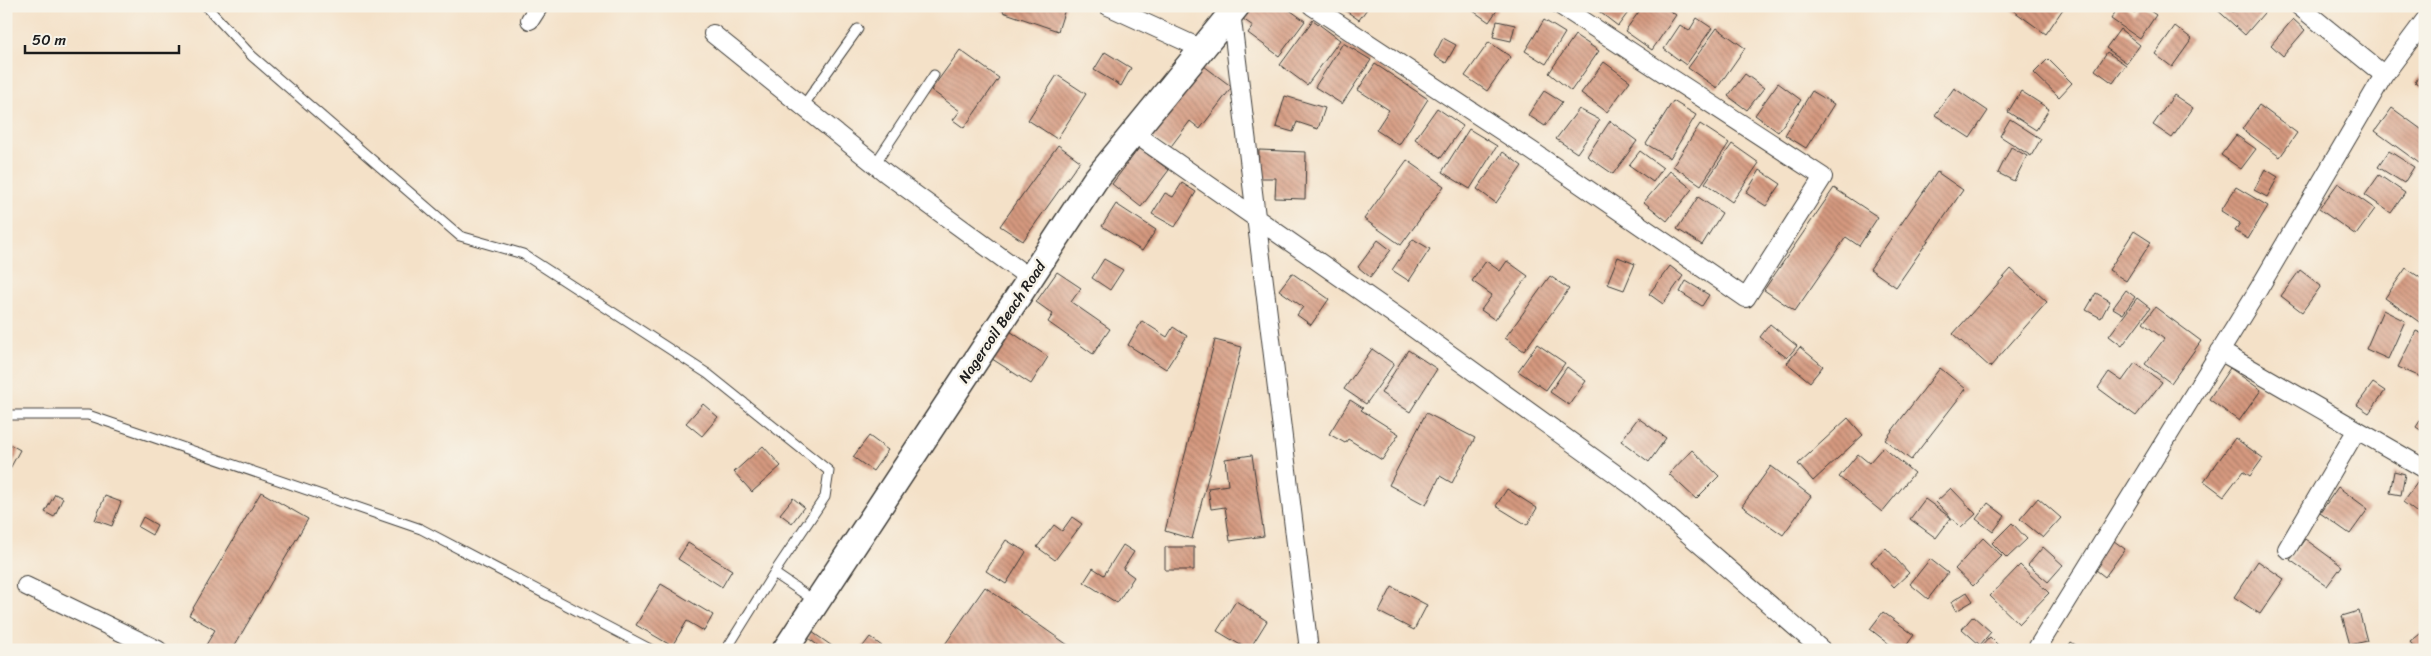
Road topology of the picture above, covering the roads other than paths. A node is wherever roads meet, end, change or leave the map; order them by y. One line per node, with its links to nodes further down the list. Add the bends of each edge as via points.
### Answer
1 (206, 6): 23 (lane, via 252,56 460,236 522,254 708,374 829,471 825,497)
2 (1108, 6): 10 (street)
3 (1312, 6): 4 (street, via 1746,298 1823,177)
4 (1561, 6)
5 (2299, 6): 11 (street)
6 (1234, 9): 10 (main road, Nagercoil Beach Road); 16 (street)
7 (2425, 20): 11 (street)
8 (858, 29): 13 (lane)
9 (713, 34): 13 (street)
10 (1202, 49): 14 (main road, Nagercoil Beach Road)
11 (2384, 75): 18 (street)
12 (934, 76): 15 (lane)
13 (803, 106): 15 (street)
14 (1134, 133): 16 (street); 17 (main road, Nagercoil Beach Road, via 1095,180)
15 (875, 164): 17 (street)
16 (1255, 217): 30 (street); 31 (street, via 1635,488)
17 (1031, 279): 25 (main road, Nagercoil Beach Road)
18 (2220, 351): 20 (street); 32 (street)
19 (6, 415): 27 (lane, via 88,415 421,529)
20 (2356, 431): 21 (street); 22 (street)
21 (2425, 469)
22 (2288, 549)
23 (774, 573): 25 (lane); 28 (lane)
24 (26, 586): 26 (street)
25 (816, 601): 29 (main road, Nagercoil Beach Road)
26 (158, 650)
27 (652, 650)
28 (726, 650)
29 (785, 650)
30 (1309, 650)
31 (1822, 650)
32 (2036, 650)

